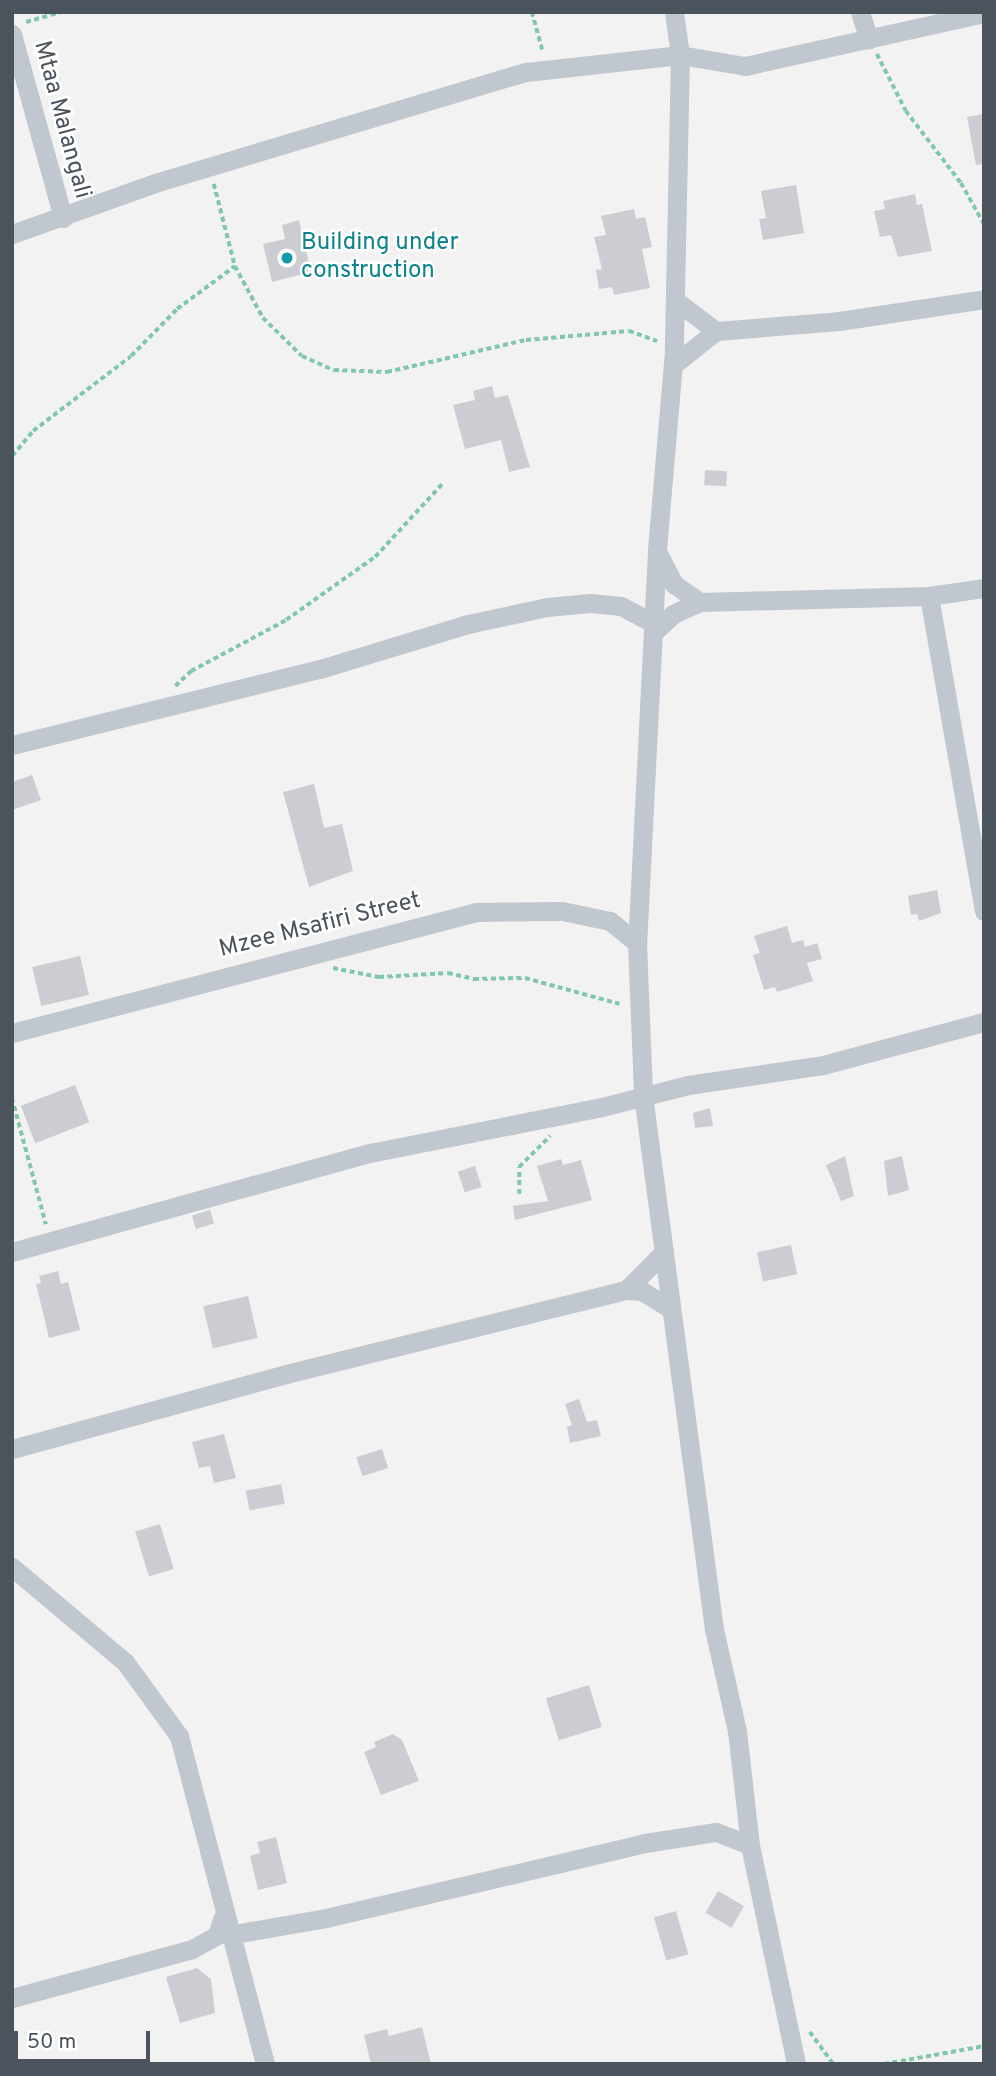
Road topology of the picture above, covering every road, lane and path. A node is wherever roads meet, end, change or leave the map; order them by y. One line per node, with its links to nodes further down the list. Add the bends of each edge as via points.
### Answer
1 (61, 12): 6 (path)
2 (532, 12): 10 (path)
3 (674, 12): 9 (street)
4 (860, 12): 8 (street)
5 (984, 13): 8 (street)
6 (12, 26)
7 (12, 34): 12 (street, Mtaa Malangali)
8 (869, 40): 9 (street, via 746,66); 13 (path, via 906,111 961,183)
9 (680, 55): 10 (street); 17 (street)
10 (547, 67): 11 (street)
11 (212, 167): 12 (street); 15 (path)
12 (63, 218): 14 (street)
13 (984, 224)
14 (12, 234)
15 (235, 266): 19 (path, via 263,318 302,356 334,370 387,372 526,340 629,331); 20 (path, via 177,309 131,356 33,431)
16 (984, 299): 18 (street, via 839,321)
17 (676, 300): 18 (street); 19 (street)
18 (716, 331): 19 (street)
19 (673, 358): 22 (street)
20 (12, 456)
21 (444, 482): 27 (path, via 375,557 286,620 191,671)
22 (657, 551): 25 (street, via 674,584); 26 (street)
23 (984, 589): 24 (street)
24 (929, 596): 25 (street); 29 (street)
25 (700, 602): 26 (street)
26 (654, 628): 27 (street, via 621,606 547,607 468,624 320,669); 30 (street)
27 (153, 707): 28 (street)
28 (12, 745)
29 (984, 911)
30 (637, 943): 31 (street, Mzee Msafiri Street, via 610,921 562,911 476,912); 32 (street)
31 (302, 956): 32 (path, via 352,974 524,978 615,1001); 34 (street, Mzee Msafiri Street)
32 (640, 1016): 35 (street)
33 (984, 1022): 35 (street, via 823,1065)
34 (12, 1033)
35 (643, 1095): 37 (street); 41 (street)
36 (12, 1098): 39 (path)
37 (554, 1117): 38 (path, via 552,1134 519,1167); 39 (street, via 370,1153)
38 (519, 1194)
39 (52, 1243): 40 (street)
40 (12, 1252)
41 (664, 1252): 42 (street); 43 (street)
42 (626, 1290): 43 (street, via 642,1291); 44 (street, via 286,1374)
43 (669, 1308): 46 (street, via 714,1629 737,1731)
44 (12, 1449)
45 (12, 1567): 47 (street, via 125,1662 179,1736 196,1786)
46 (750, 1845): 47 (street, via 716,1832 645,1843 326,1918); 50 (street)
47 (226, 1926): 48 (street, via 192,1949); 51 (street)
48 (12, 1998)
49 (984, 2046): 52 (path)
50 (790, 2060)
51 (265, 2064)
52 (884, 2064)

